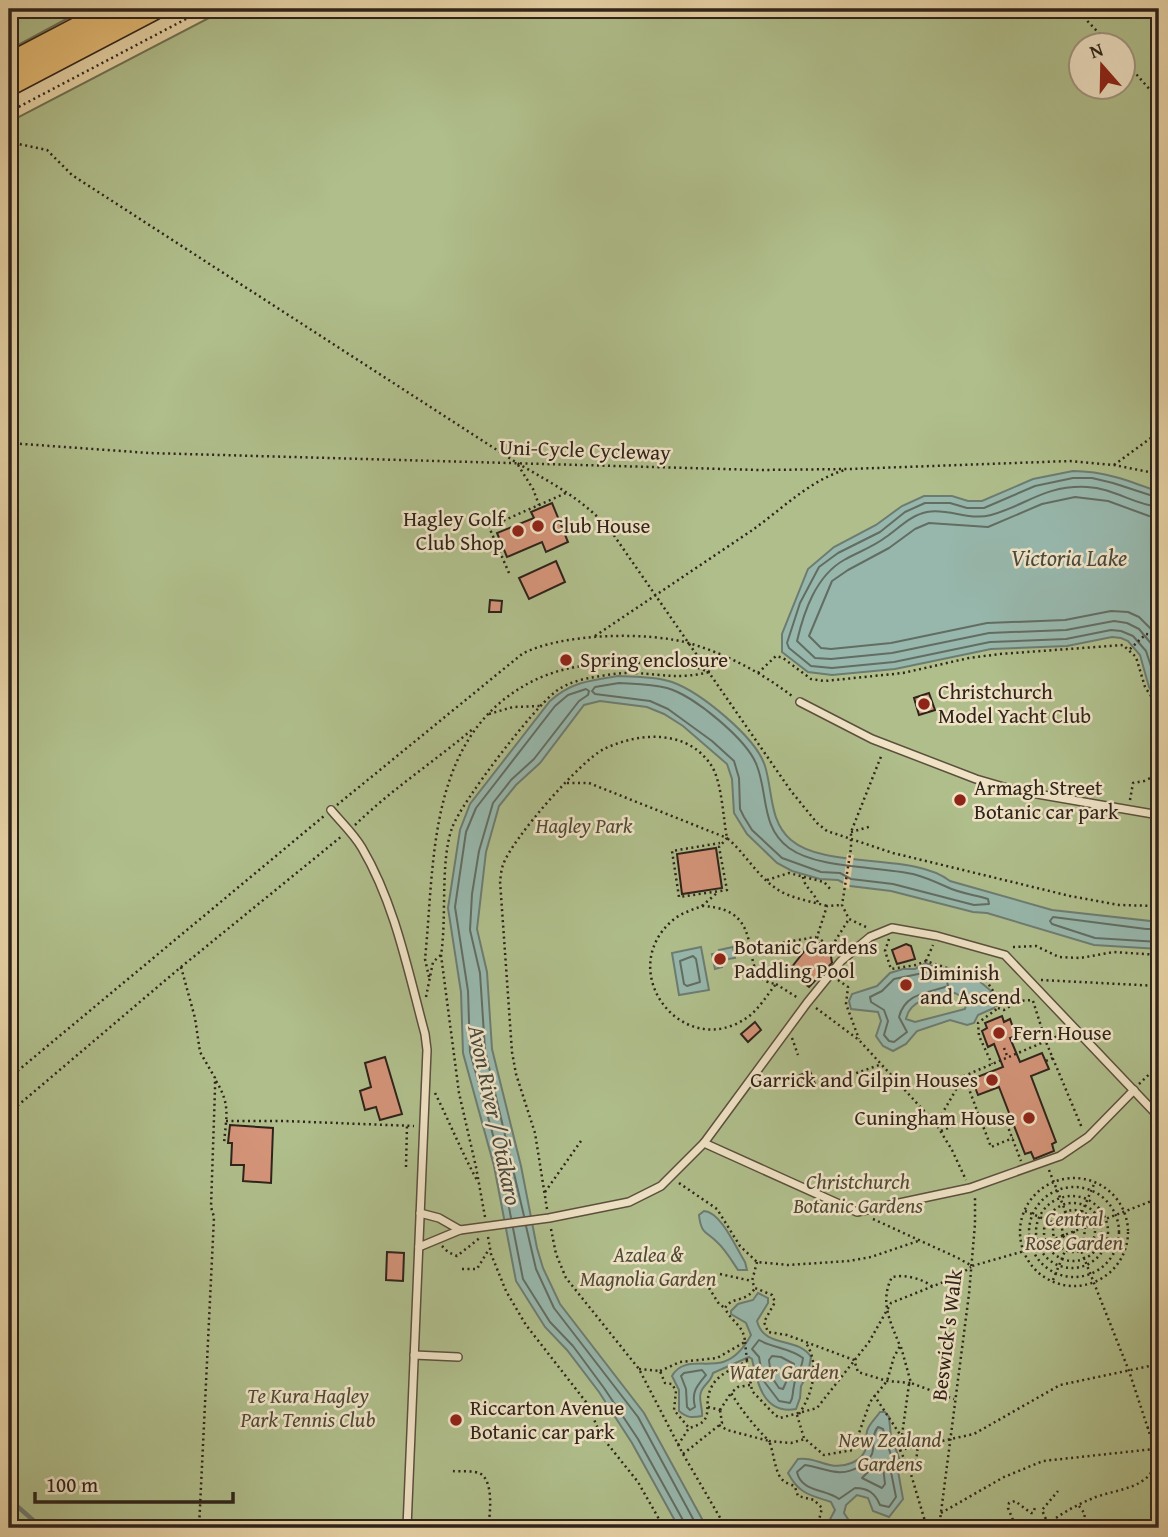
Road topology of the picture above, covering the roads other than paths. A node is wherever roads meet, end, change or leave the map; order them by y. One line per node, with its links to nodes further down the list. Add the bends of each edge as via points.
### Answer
1 (114, 9): 3 (main road)
2 (154, 9): 4 (main road)
3 (9, 64)
4 (9, 85)
5 (800, 702): 7 (lane, via 886,744 976,779)
6 (331, 810): 11 (lane, via 360,845 376,875 395,924 425,1034)
7 (1159, 815)
8 (1134, 1090): 9 (lane); 10 (lane, via 1088,1137 1046,1162 857,1212); 10 (lane, via 1005,955 892,928 876,934 841,961)
9 (1159, 1116)
10 (704, 1143): 12 (lane, via 672,1177 629,1202)
11 (420, 1213): 12 (lane); 13 (lane)
12 (460, 1230): 13 (lane)
13 (419, 1247): 14 (lane)
14 (414, 1355): 15 (lane); 16 (lane)
15 (458, 1357)
16 (407, 1528)

